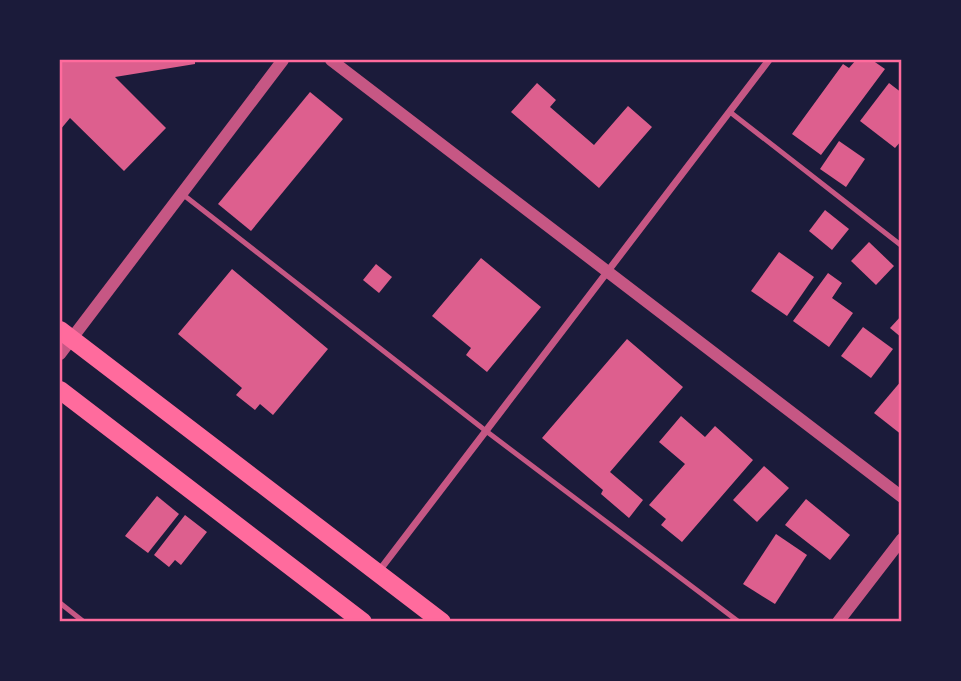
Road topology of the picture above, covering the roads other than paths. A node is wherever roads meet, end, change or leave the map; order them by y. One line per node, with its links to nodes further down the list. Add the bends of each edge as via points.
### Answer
1 (282, 60): 5 (street)
2 (331, 60): 7 (street)
3 (769, 60): 4 (street)
4 (730, 112): 6 (lane); 7 (street)
5 (181, 193): 8 (street); 11 (lane)
6 (901, 246)
7 (608, 272): 11 (street); 12 (street)
8 (65, 335): 9 (street); 14 (main road)
9 (60, 354)
10 (60, 390): 16 (main road)
11 (486, 431): 14 (street); 19 (lane)
12 (901, 497)
13 (901, 539): 20 (street)
14 (379, 571): 18 (main road)
15 (60, 603): 17 (lane)
16 (355, 619)
17 (85, 621)
18 (442, 621)
19 (739, 621)
20 (838, 621)

